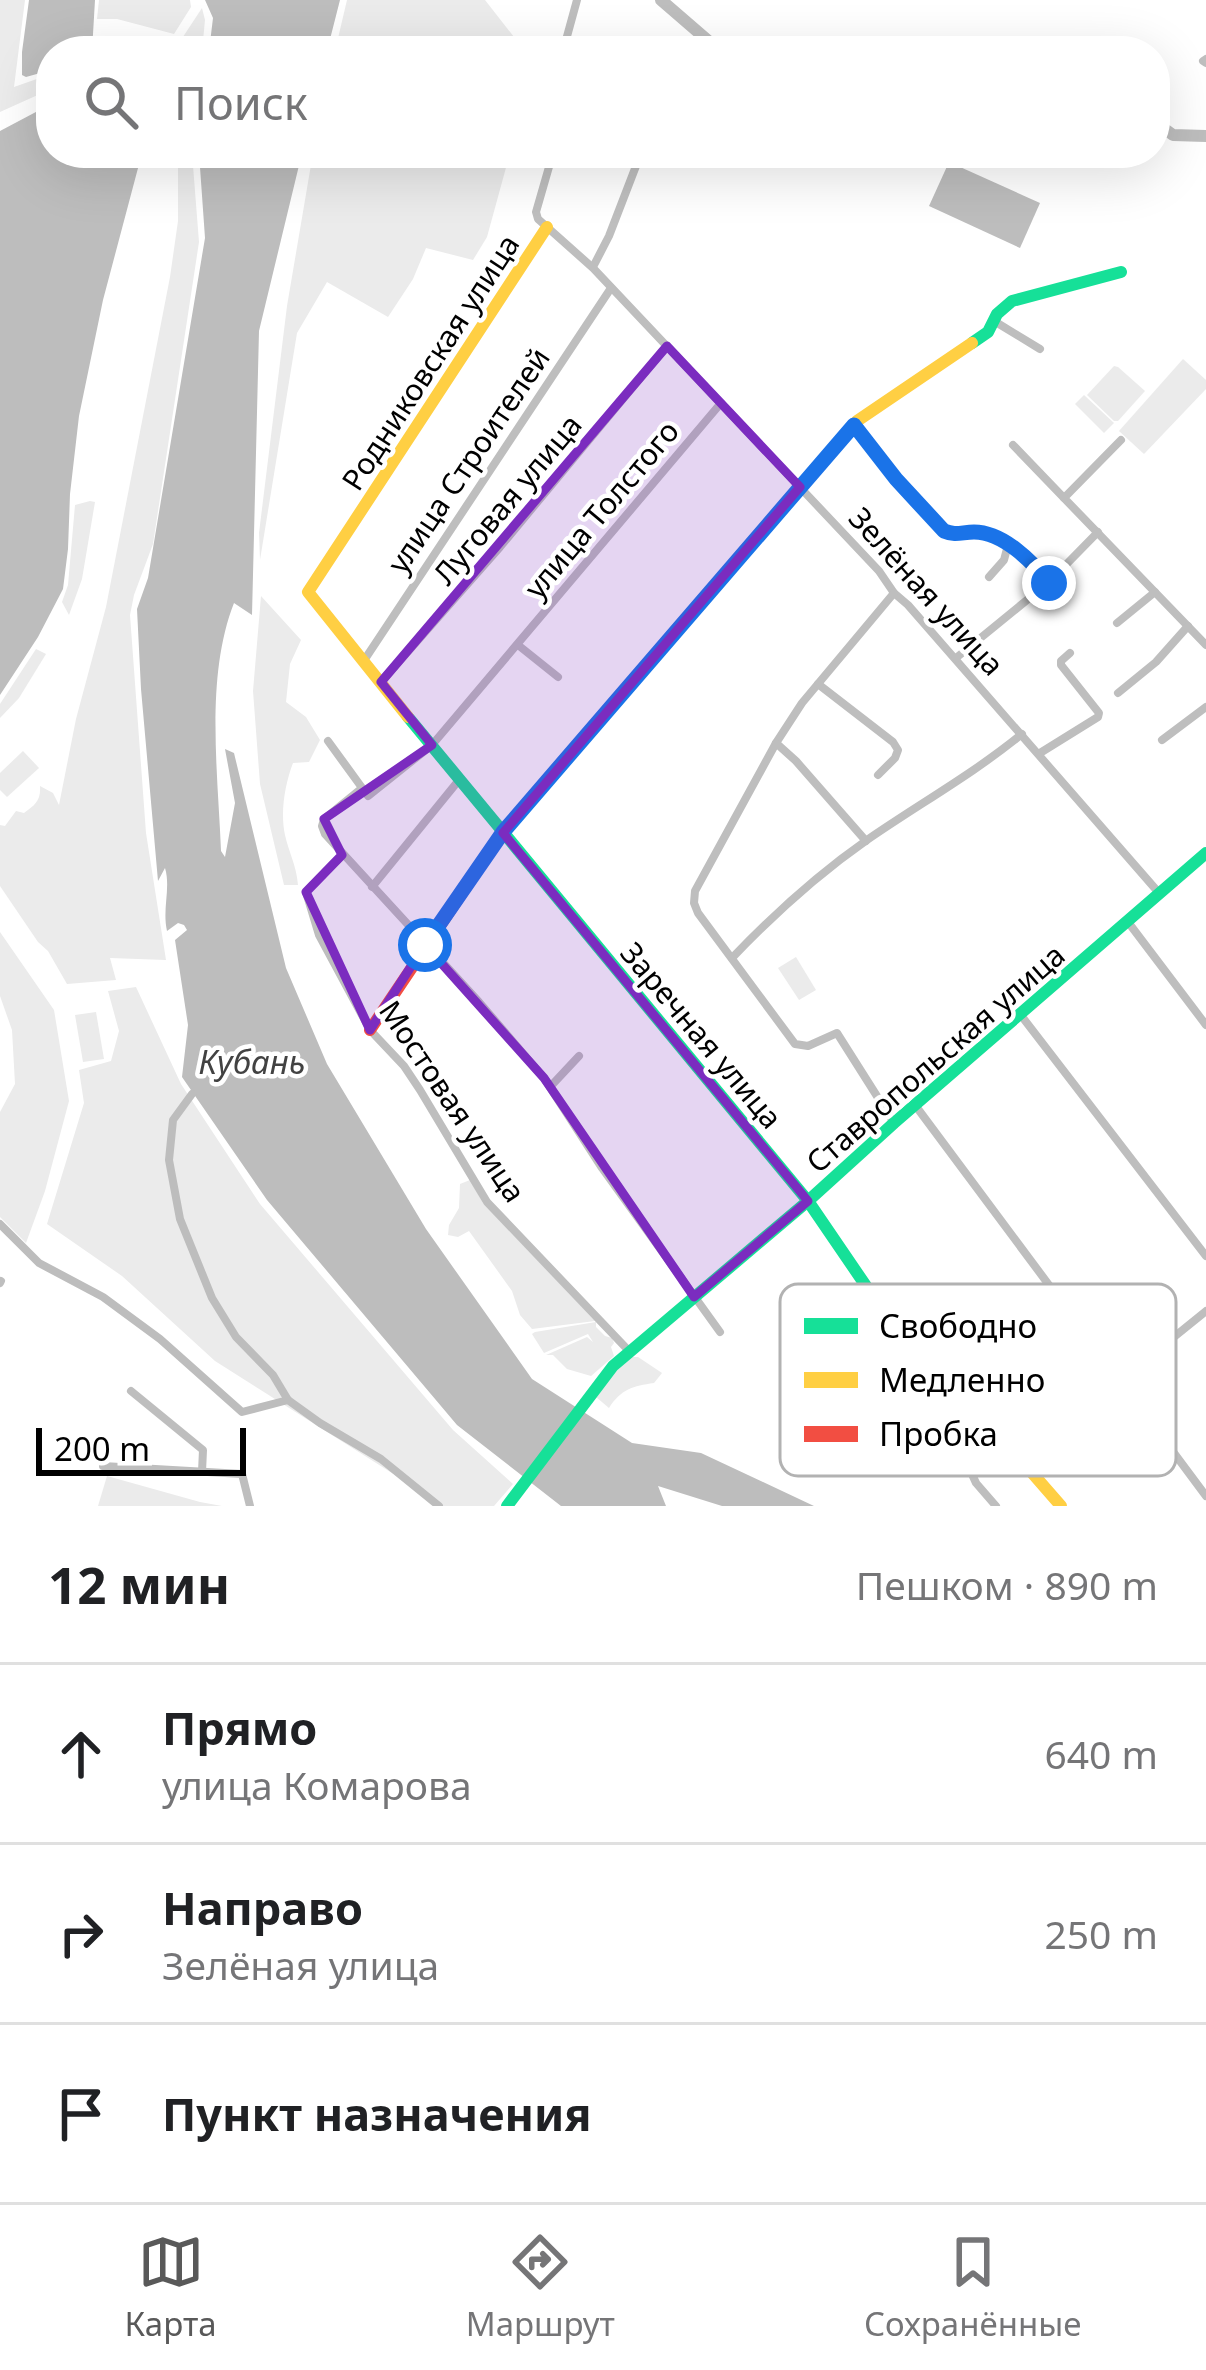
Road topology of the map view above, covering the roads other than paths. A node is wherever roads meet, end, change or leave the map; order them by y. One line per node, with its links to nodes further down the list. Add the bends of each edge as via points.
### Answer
1 (577, 0): 2 (street)
2 (567, 36)
3 (549, 168): 5 (street, Родниковская улица, via 536,212)
4 (635, 168): 6 (street)
5 (547, 227): 6 (street, Зелёная улица); 22 (street, Родниковская улица)
6 (592, 268): 8 (street, Зелёная улица)
7 (1121, 272): 9 (street, via 1012,302)
8 (611, 288): 10 (street, Зелёная улица); 31 (street, улица Строителей)
9 (994, 321): 11 (street); 13 (street)
10 (667, 346): 12 (street, Зелёная улица); 33 (street, Луговая улица)
11 (1040, 349)
12 (721, 403): 16 (street, Зелёная улица); 27 (street, улица Толстого)
13 (854, 425): 16 (street); 19 (street, Зелёная улица, via 944,531 978,531)
14 (1121, 440): 17 (street)
15 (1012, 445): 17 (street)
16 (800, 487): 24 (street, Зелёная улица); 46 (street)
17 (1064, 498): 18 (street)
18 (1098, 532): 21 (street); 23 (street)
19 (1008, 545): 20 (street, Зелёная улица); 21 (street)
20 (989, 577)
21 (1049, 583): 30 (street)
22 (308, 592): 31 (street, Заречная улица)
23 (1155, 592): 25 (street); 26 (street)
24 (894, 593): 30 (street, Зелёная улица); 34 (street)
25 (1117, 623)
26 (1188, 626): 28 (street); 35 (street)
27 (518, 645): 32 (street); 41 (street, улица Толстого)
28 (1206, 645)
29 (1070, 653): 42 (street, via 1061,665 1098,717)
30 (956, 658): 37 (street, Зелёная улица)
31 (364, 659): 33 (street, Заречная улица)
32 (558, 677)
33 (381, 682): 41 (street, Заречная улица)
34 (818, 684): 40 (street); 43 (street, via 893,742 895,758)
35 (1118, 693)
36 (1206, 707): 38 (street)
37 (1022, 734): 42 (street, Зелёная улица); 47 (street)
38 (1162, 740)
39 (328, 741): 45 (street)
40 (776, 743): 47 (street); 54 (street, via 695,891 698,913)
41 (432, 745): 44 (street, Заречная улица); 45 (street, улица Толстого, via 368,796)
42 (1040, 753): 51 (street, Зелёная улица)
43 (878, 775)
44 (459, 780): 46 (street, Заречная улица); 50 (street)
45 (362, 788): 49 (street, via 324,819)
46 (503, 832): 53 (street); 62 (street, Заречная улица)
47 (866, 841): 54 (street, via 795,894)
48 (1206, 853): 51 (street, Ставропольская улица)
49 (341, 855): 50 (street); 57 (street, Мостовая улица, via 307,892 319,935)
50 (372, 887): 53 (street)
51 (1160, 894): 52 (street, Ставропольская улица)
52 (1128, 922): 55 (street, Ставропольская улица); 56 (street)
53 (425, 945): 57 (street); 59 (street)
54 (732, 958): 61 (street, via 795,1044 837,1033)
55 (1020, 1014): 60 (street, Ставропольская улица); 63 (street)
56 (1206, 1025)
57 (370, 1030): 70 (street, Мостовая улица, via 404,1066 487,1202)
58 (579, 1056): 59 (street)
59 (550, 1087): 66 (street)
60 (915, 1105): 61 (street, Ставропольская улица); 65 (street)
61 (894, 1123): 62 (street, Ставропольская улица)
62 (808, 1201): 64 (street, Заречная улица); 66 (street, Ставропольская улица)
63 (1206, 1256)
64 (865, 1284)
65 (1048, 1284)
66 (694, 1298): 68 (street); 70 (street, Ставропольская улица)
67 (1206, 1311): 69 (street)
68 (720, 1332)
69 (1176, 1335)
70 (629, 1351): 79 (street, Ставропольская улица)
71 (131, 1391): 74 (street, via 203,1450)
72 (1176, 1454): 77 (street)
73 (103, 1466): 74 (street)
74 (202, 1472): 78 (street, via 242,1474)
75 (973, 1476): 80 (street)
76 (1035, 1476): 81 (street, Заречная улица)
77 (1206, 1496)
78 (250, 1506)
79 (507, 1506)
80 (996, 1506)
81 (1061, 1506)

